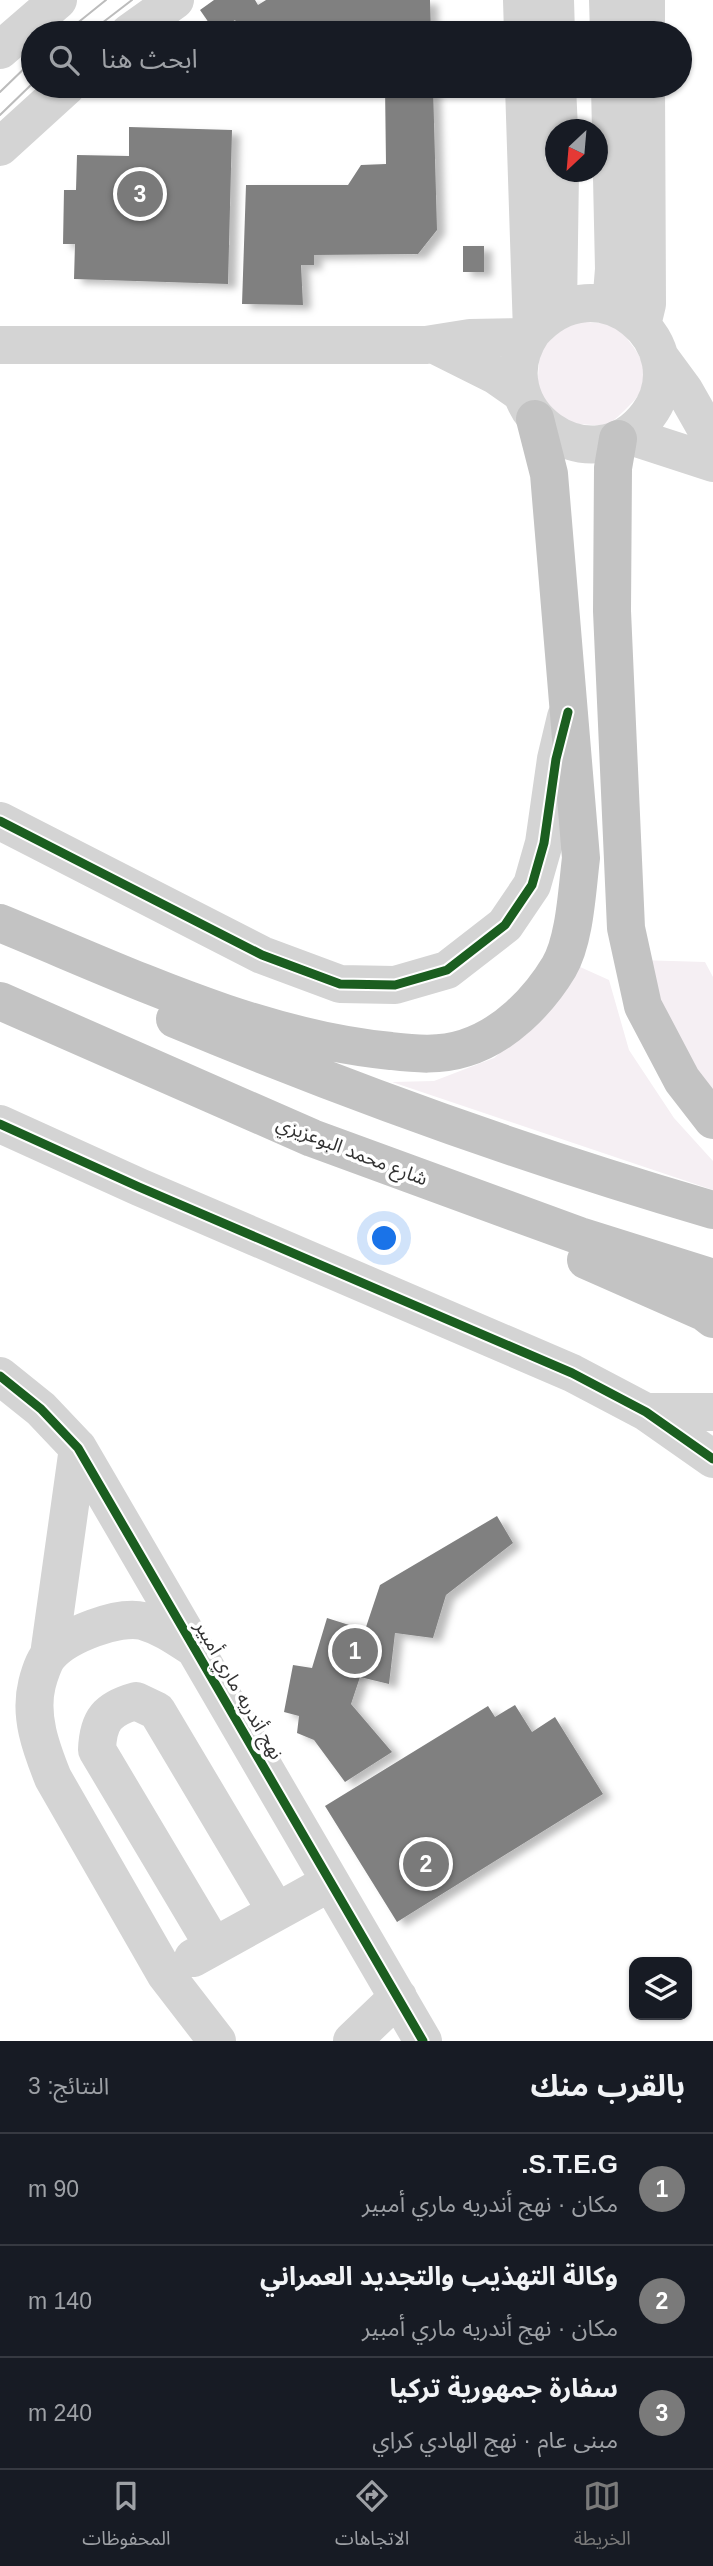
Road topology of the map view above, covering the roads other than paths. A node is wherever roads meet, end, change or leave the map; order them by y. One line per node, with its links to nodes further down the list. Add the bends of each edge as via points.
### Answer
1 (175, 0): 8 (street)
2 (522, 0): 9 (street)
3 (555, 0): 10 (street)
4 (608, 0): 11 (street)
5 (646, 0): 12 (street)
6 (47, 3): 7 (street)
7 (29, 21)
8 (146, 21)
9 (523, 21)
10 (556, 21)
11 (609, 21)
12 (646, 21)
13 (21, 29): 14 (street)
14 (0, 50)
15 (54, 98): 21 (street)
16 (525, 98): 23 (street)
17 (558, 98): 20 (street)
18 (610, 98): 24 (street, via 614,269)
19 (646, 98): 24 (street, via 647,304)
20 (558, 119)
21 (0, 147)
22 (559, 182): 23 (street)
23 (539, 326): 24 (street, via 594,302); 26 (street); 27 (street, via 521,355 518,374)
24 (638, 329): 28 (street, via 660,386 649,414); 29 (street, via 684,390)
25 (0, 345): 26 (street)
26 (435, 345): 27 (street, via 495,375)
27 (528, 406): 28 (street, via 559,438 588,445); 31 (highway, via 549,474)
28 (622, 437): 30 (street); 37 (highway, via 613,468 612,611 629,951 643,1006 663,1048)
29 (713, 441)
30 (713, 463)
31 (568, 712): 32 (street, via 532,885 505,925 447,970 395,985 340,984 262,955); 35 (highway, via 581,858 575,914 560,965 532,1002 499,1033 464,1049 428,1055 357,1048 310,1038)
32 (0, 821)
33 (0, 923): 35 (highway)
34 (0, 942): 35 (highway)
35 (63, 961): 40 (highway, via 299,1071)
36 (0, 1001): 39 (highway, شارع محمد البوعزيزي)
37 (713, 1120)
38 (0, 1124): 44 (street, via 458,1321)
39 (312, 1138): 41 (highway, شارع محمد البوعزيزي, via 580,1236); 42 (highway)
40 (713, 1210)
41 (713, 1278)
42 (713, 1319)
43 (0, 1376): 46 (street, نهج أندريه ماري أمبير, via 41,1409)
44 (646, 1412): 45 (street); 47 (street)
45 (713, 1412)
46 (78, 1448): 48 (street, نهج أندريه ماري أمبير); 49 (street)
47 (713, 1459)
48 (199, 1653): 49 (street, via 164,1629 140,1620 79,1633); 50 (street, نهج أندريه ماري أمبير)
49 (49, 1655): 53 (street, via 37,1685 35,1719 41,1746 53,1778)
50 (328, 1883): 51 (street); 54 (street, نهج أندريه ماري أمبير)
51 (276, 1911): 52 (street); 52 (street, via 157,1711 136,1701 116,1706 98,1728 97,1750)
52 (213, 1945): 53 (street)
53 (166, 1975): 55 (street)
54 (398, 1997): 56 (street); 57 (street, نهج أندريه ماري أمبير)
55 (217, 2041)
56 (352, 2041)
57 (423, 2041)

